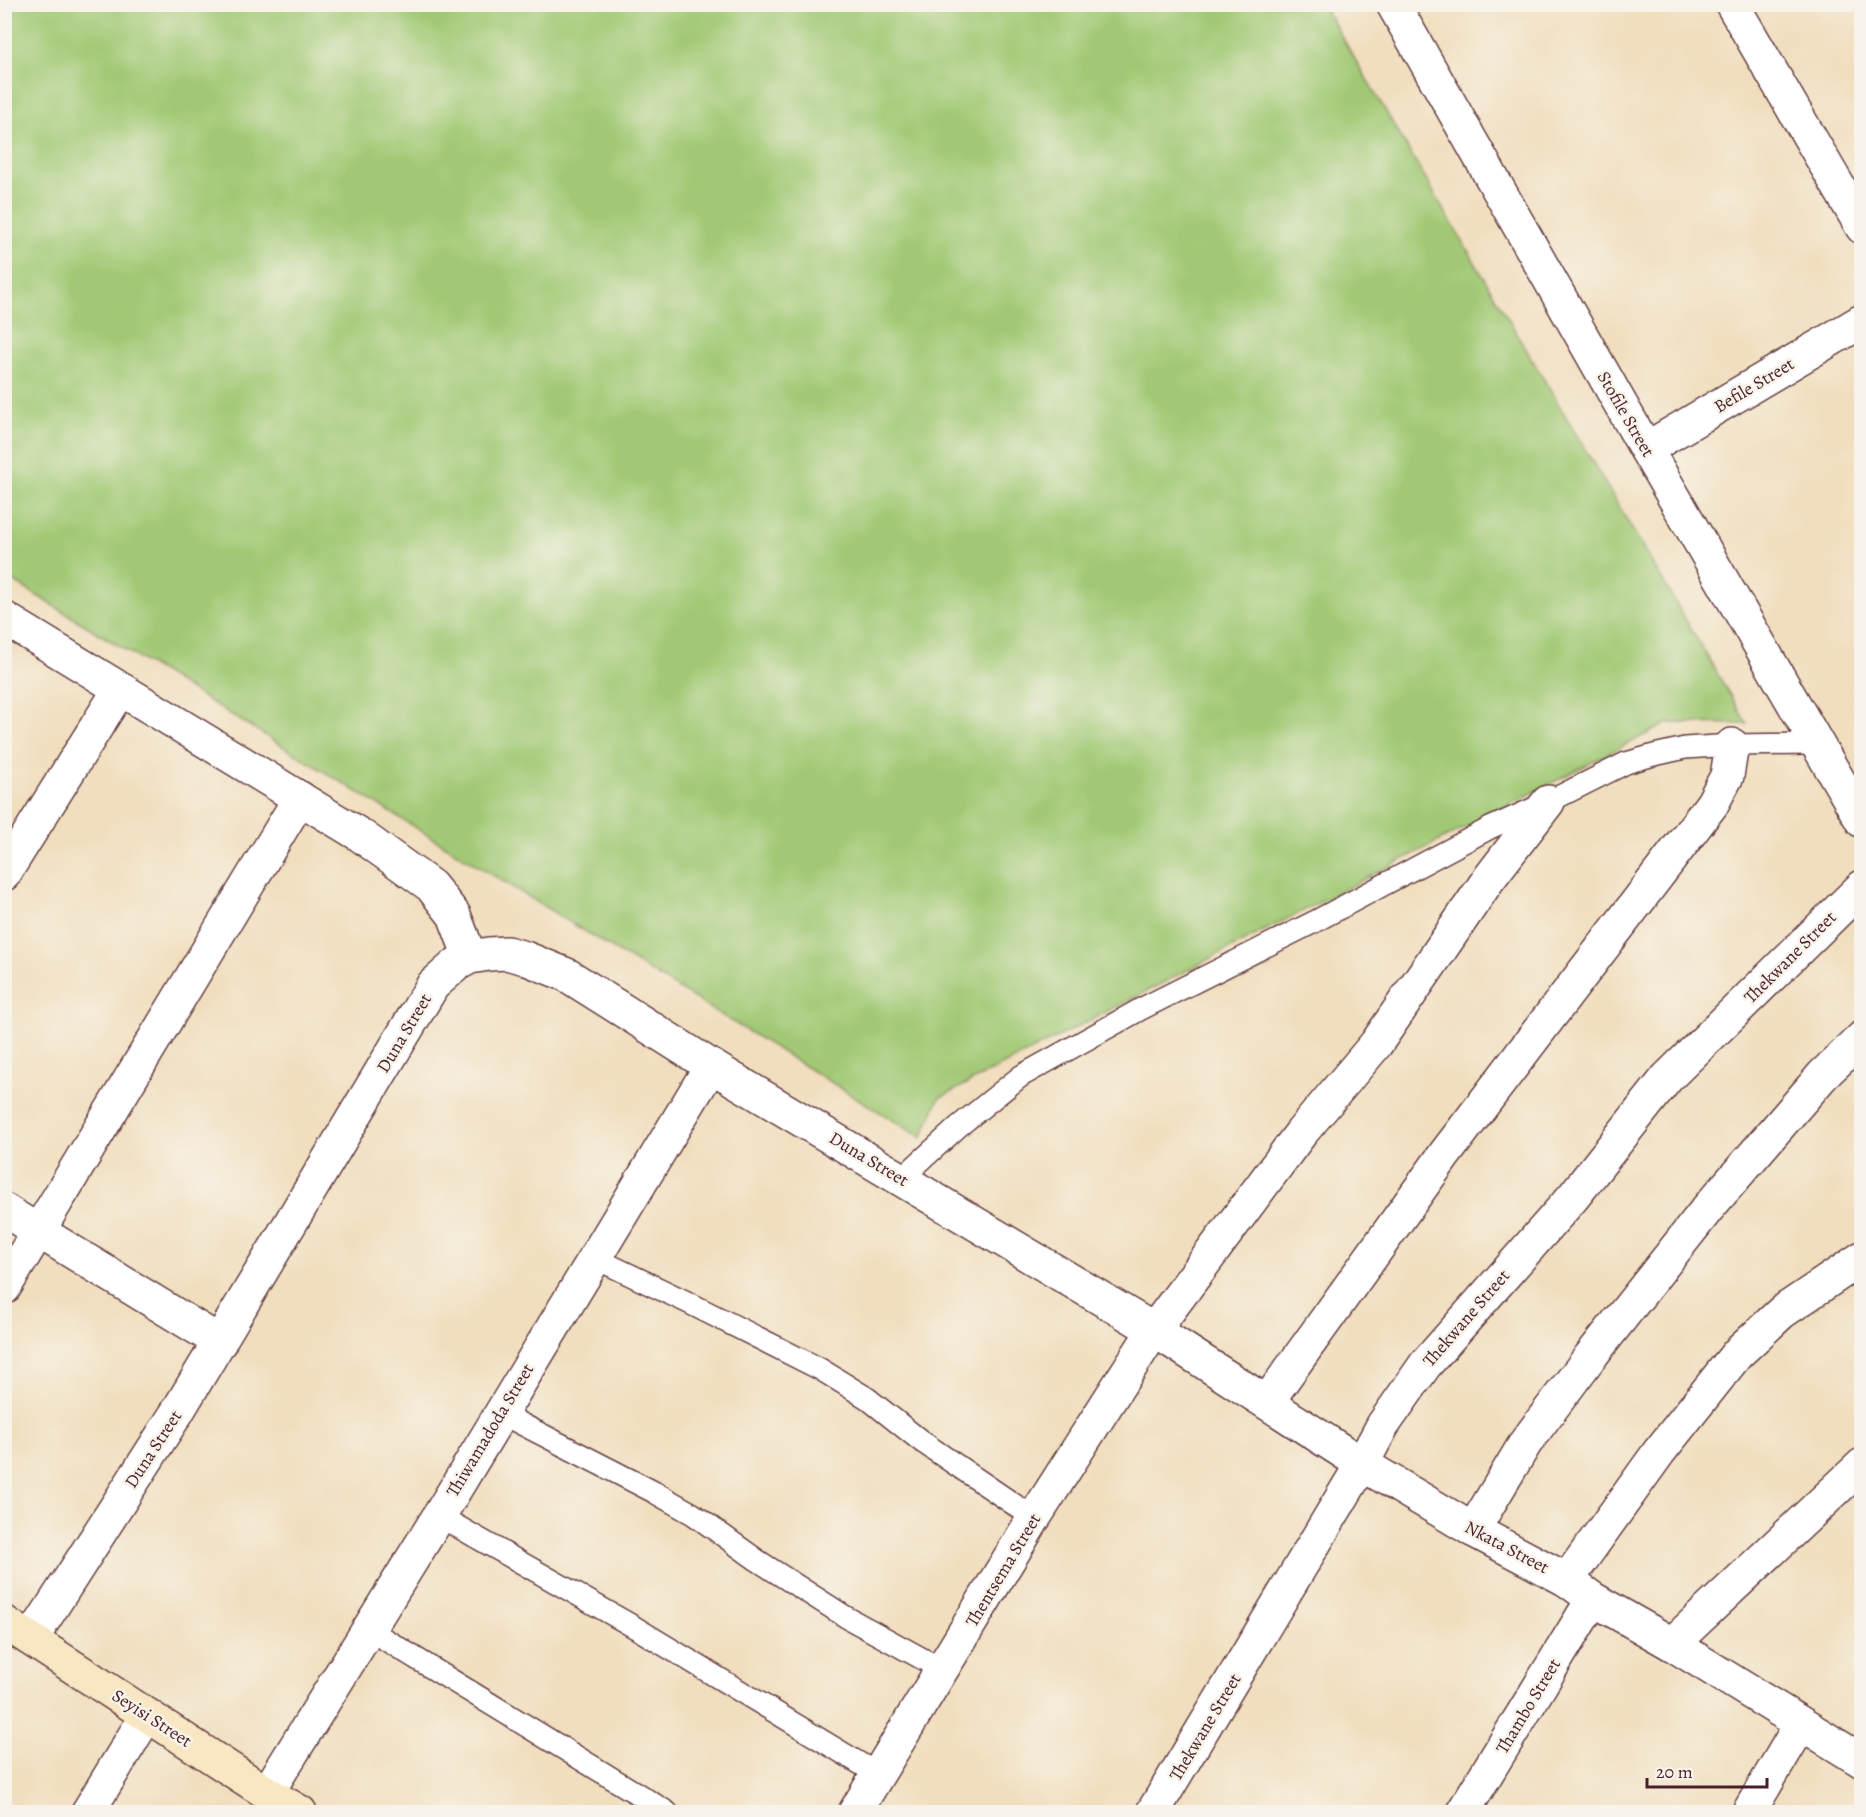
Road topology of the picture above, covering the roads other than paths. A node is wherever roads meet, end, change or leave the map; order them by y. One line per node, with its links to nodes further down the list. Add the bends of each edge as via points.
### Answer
1 (1393, 4): 5 (street, Stofile Street)
2 (1732, 4): 3 (street)
3 (1862, 227)
4 (1862, 321): 5 (street, Befile Street)
5 (1646, 449): 8 (street, Stofile Street)
6 (4, 618): 7 (street)
7 (120, 689): 10 (street); 13 (street)
8 (1815, 744): 9 (lane); 12 (street, Stofile Street)
9 (1732, 745): 11 (lane, via 1684,748 1626,763); 26 (street, via 1727,776 1712,804 1445,1154)
10 (300, 798): 15 (street, via 431,886 454,915); 20 (street)
11 (1548, 802): 18 (lane, via 1490,828 1141,1009 1021,1076); 24 (street, Thentsema Street, via 1488,880 1376,1044 1301,1133)
12 (1862, 821)
13 (4, 874)
14 (1862, 887): 28 (street, Thekwane Street, via 1667,1078 1573,1197 1425,1365 1383,1425)
15 (470, 957): 17 (street, Duna Street, via 507,953 567,975); 25 (street, Duna Street, via 433,985)
16 (1862, 1038): 32 (street, via 1823,1075 1708,1208 1590,1357 1526,1442)
17 (711, 1066): 18 (street, Duna Street); 21 (street, Thiwamadoda Street)
18 (902, 1178): 24 (street, Duna Street)
19 (4, 1210): 20 (street)
20 (38, 1231): 23 (street); 25 (street)
21 (596, 1258): 27 (street, Thiwamadoda Street); 31 (lane, via 820,1369 867,1398 921,1441)
22 (1862, 1258): 33 (street, via 1782,1312 1737,1354 1659,1452)
23 (4, 1288)
24 (1154, 1330): 26 (street, Nkata Street); 31 (street, Thentsema Street)
25 (219, 1342): 36 (street, Duna Street, via 176,1414)
26 (1267, 1402): 28 (street, Nkata Street)
27 (500, 1413): 30 (street, Thiwamadoda Street); 38 (lane, via 693,1514 846,1617)
28 (1362, 1464): 32 (street, Nkata Street); 48 (street, Thekwane Street)
29 (1862, 1465): 37 (street)
30 (439, 1516): 35 (street, Thiwamadoda Street); 42 (lane, via 636,1628)
31 (1034, 1518): 38 (street, Thentsema Street)
32 (1473, 1530): 33 (street, Nkata Street)
33 (1567, 1580): 34 (street, Nkata Street)
34 (1593, 1599): 37 (street, Nkata Street); 49 (street, Thambo Street)
35 (369, 1629): 43 (street, Thiwamadoda Street); 46 (lane)
36 (18, 1630): 39 (street, Seyisi Street)
37 (1672, 1644): 40 (street, Nkata Street)
38 (943, 1670): 42 (street, Thentsema Street)
39 (147, 1715): 43 (street, Seyisi Street); 44 (street)
40 (1801, 1724): 41 (street, Nkata Street); 50 (street)
41 (1862, 1761)
42 (879, 1775): 47 (street, Thentsema Street)
43 (267, 1793): 45 (street, Seyisi Street)
44 (88, 1812)
45 (300, 1812)
46 (668, 1812)
47 (855, 1812)
48 (1154, 1812)
49 (1463, 1812)
50 (1749, 1812)

